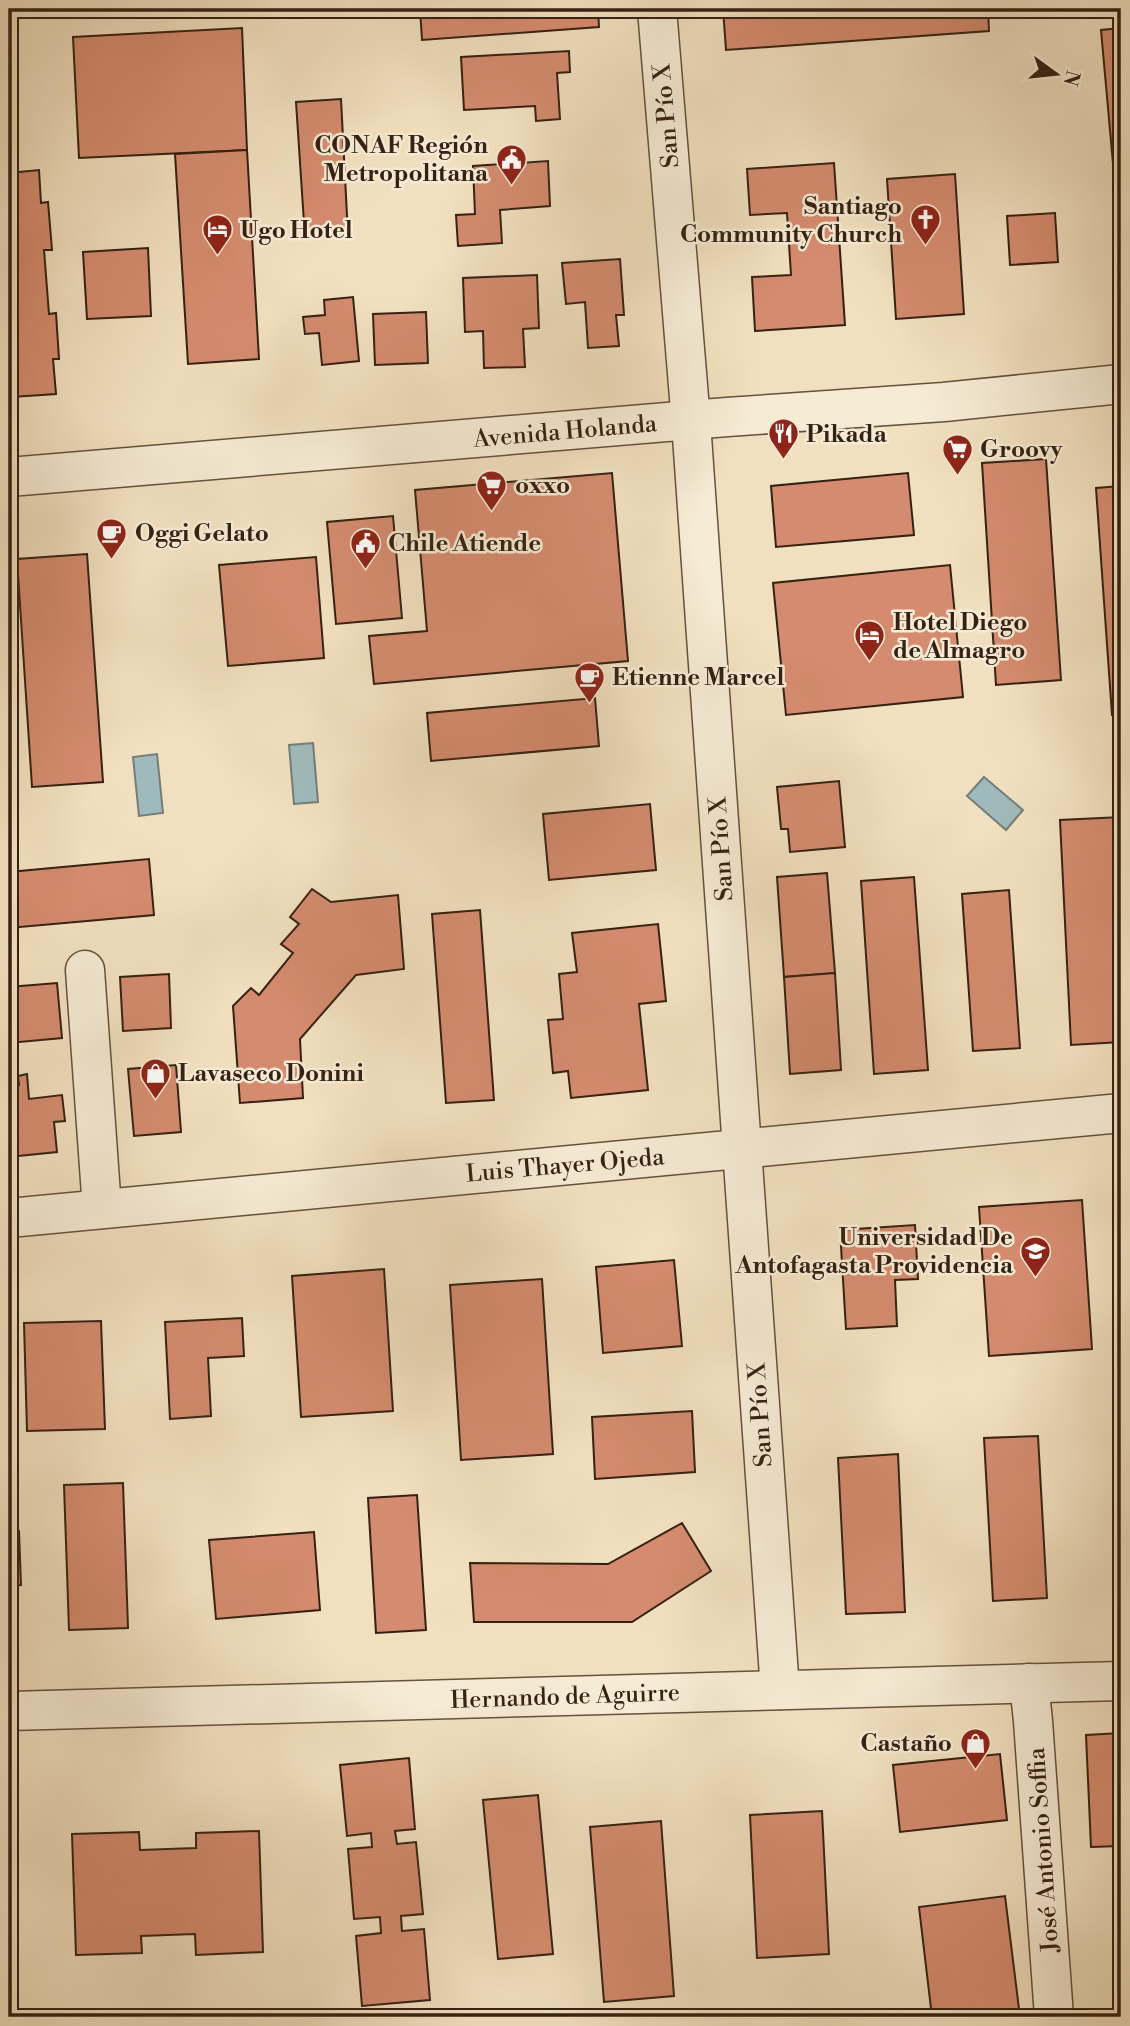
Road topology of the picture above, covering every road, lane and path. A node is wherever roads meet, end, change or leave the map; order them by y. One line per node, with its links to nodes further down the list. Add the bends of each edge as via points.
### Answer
1 (657, 9): 3 (street, San Pío X)
2 (1121, 384): 3 (street, Avenida Holanda)
3 (691, 422): 4 (street, Avenida Holanda); 7 (street, San Pío X)
4 (9, 477)
5 (85, 970): 8 (street)
6 (1121, 1113): 7 (street, Luis Thayer Ojeda)
7 (742, 1148): 8 (street, Luis Thayer Ojeda); 12 (street, San Pío X)
8 (102, 1209): 9 (street, Luis Thayer Ojeda)
9 (9, 1218)
10 (1121, 1681): 11 (street, Hernando de Aguirre)
11 (1029, 1683): 12 (street, Hernando de Aguirre); 14 (street, José Antonio Soffia)
12 (780, 1690): 13 (street, Hernando de Aguirre)
13 (9, 1711)
14 (1054, 2017)

